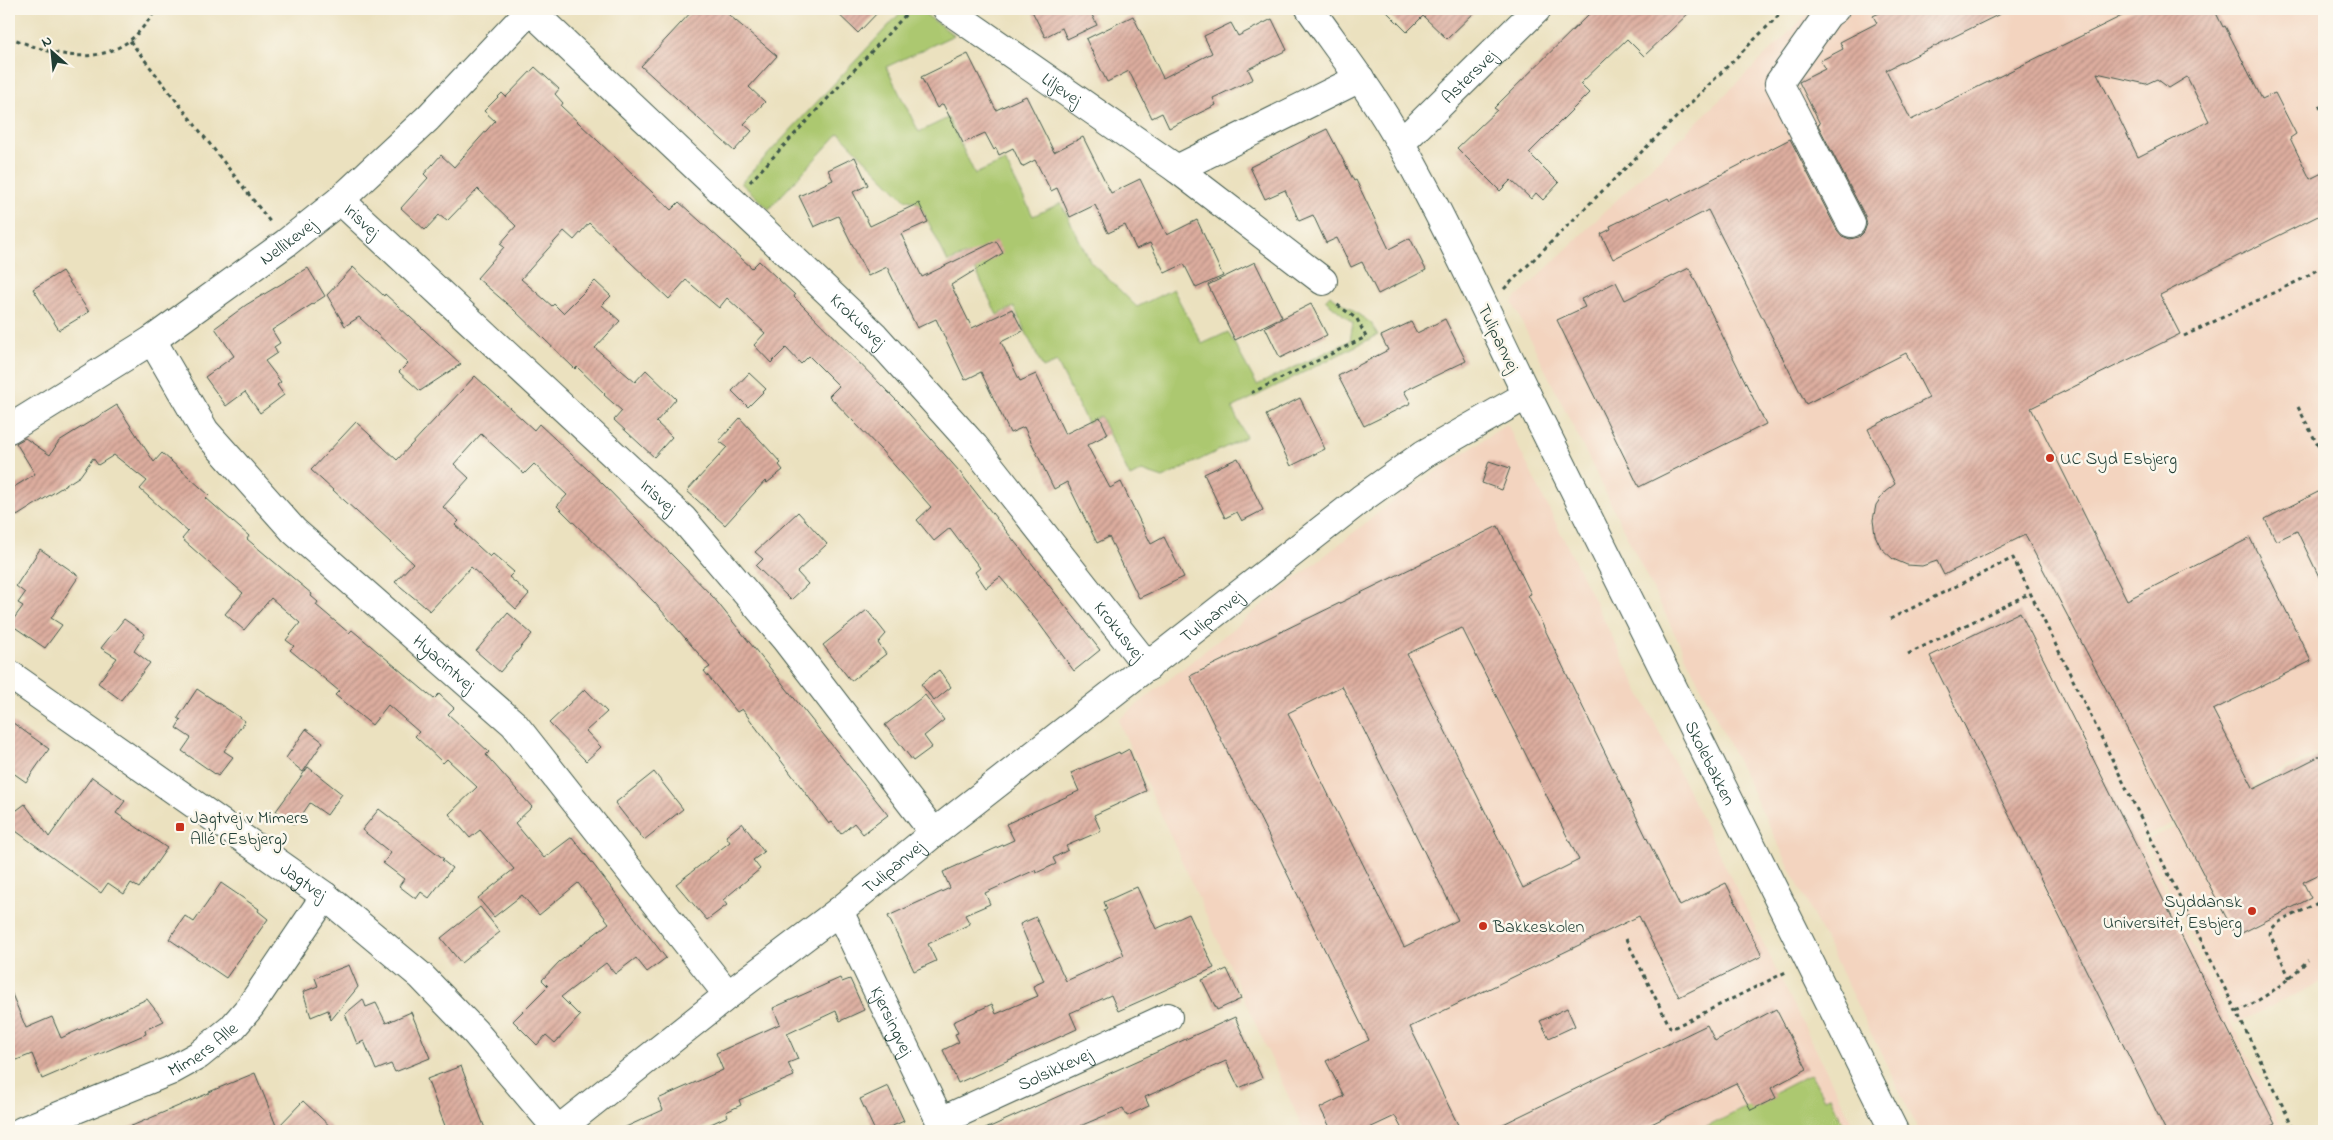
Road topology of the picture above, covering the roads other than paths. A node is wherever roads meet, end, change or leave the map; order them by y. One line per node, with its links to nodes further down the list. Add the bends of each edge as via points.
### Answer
1 (531, 9): 9 (street, Nellikevej, via 428,118); 15 (street, Krokusvej, via 875,336 968,438)
2 (947, 9): 8 (street, Liljevej)
3 (1310, 9): 6 (street, Tulipanvej)
4 (1537, 9): 7 (street, Astersvej)
5 (1835, 9): 10 (street, via 1828,14 1779,83)
6 (1360, 78): 7 (street, Tulipanvej); 8 (street)
7 (1401, 143): 13 (street, Tulipanvej)
8 (1177, 169): 11 (street, Liljevej)
9 (340, 200): 12 (street, Nellikevej); 17 (street, Irisvej, via 683,519 786,640)
10 (1851, 223)
11 (1323, 281)
12 (152, 340): 14 (street, Nellikevej); 20 (street, Hyacintvej, via 205,431 294,531 514,724)
13 (1527, 395): 15 (street, Tulipanvej, via 1424,454 1382,484); 25 (street, Skolebakken)
14 (9, 429)
15 (1148, 667): 17 (street, Tulipanvej)
16 (9, 674): 18 (street, Jagtvej)
17 (934, 834): 19 (street, Tulipanvej)
18 (326, 896): 23 (street, Jagtvej, via 421,976 475,1032); 24 (street, Mimers Alle, via 250,1007 232,1028 199,1055 170,1071)
19 (839, 911): 20 (street, Tulipanvej); 22 (street, Kjersingvej)
20 (728, 995): 23 (street, Tulipanvej)
21 (1168, 1017): 22 (street, Solsikkevej)
22 (943, 1126)
23 (559, 1130)
24 (22, 1131)
25 (1894, 1131)

